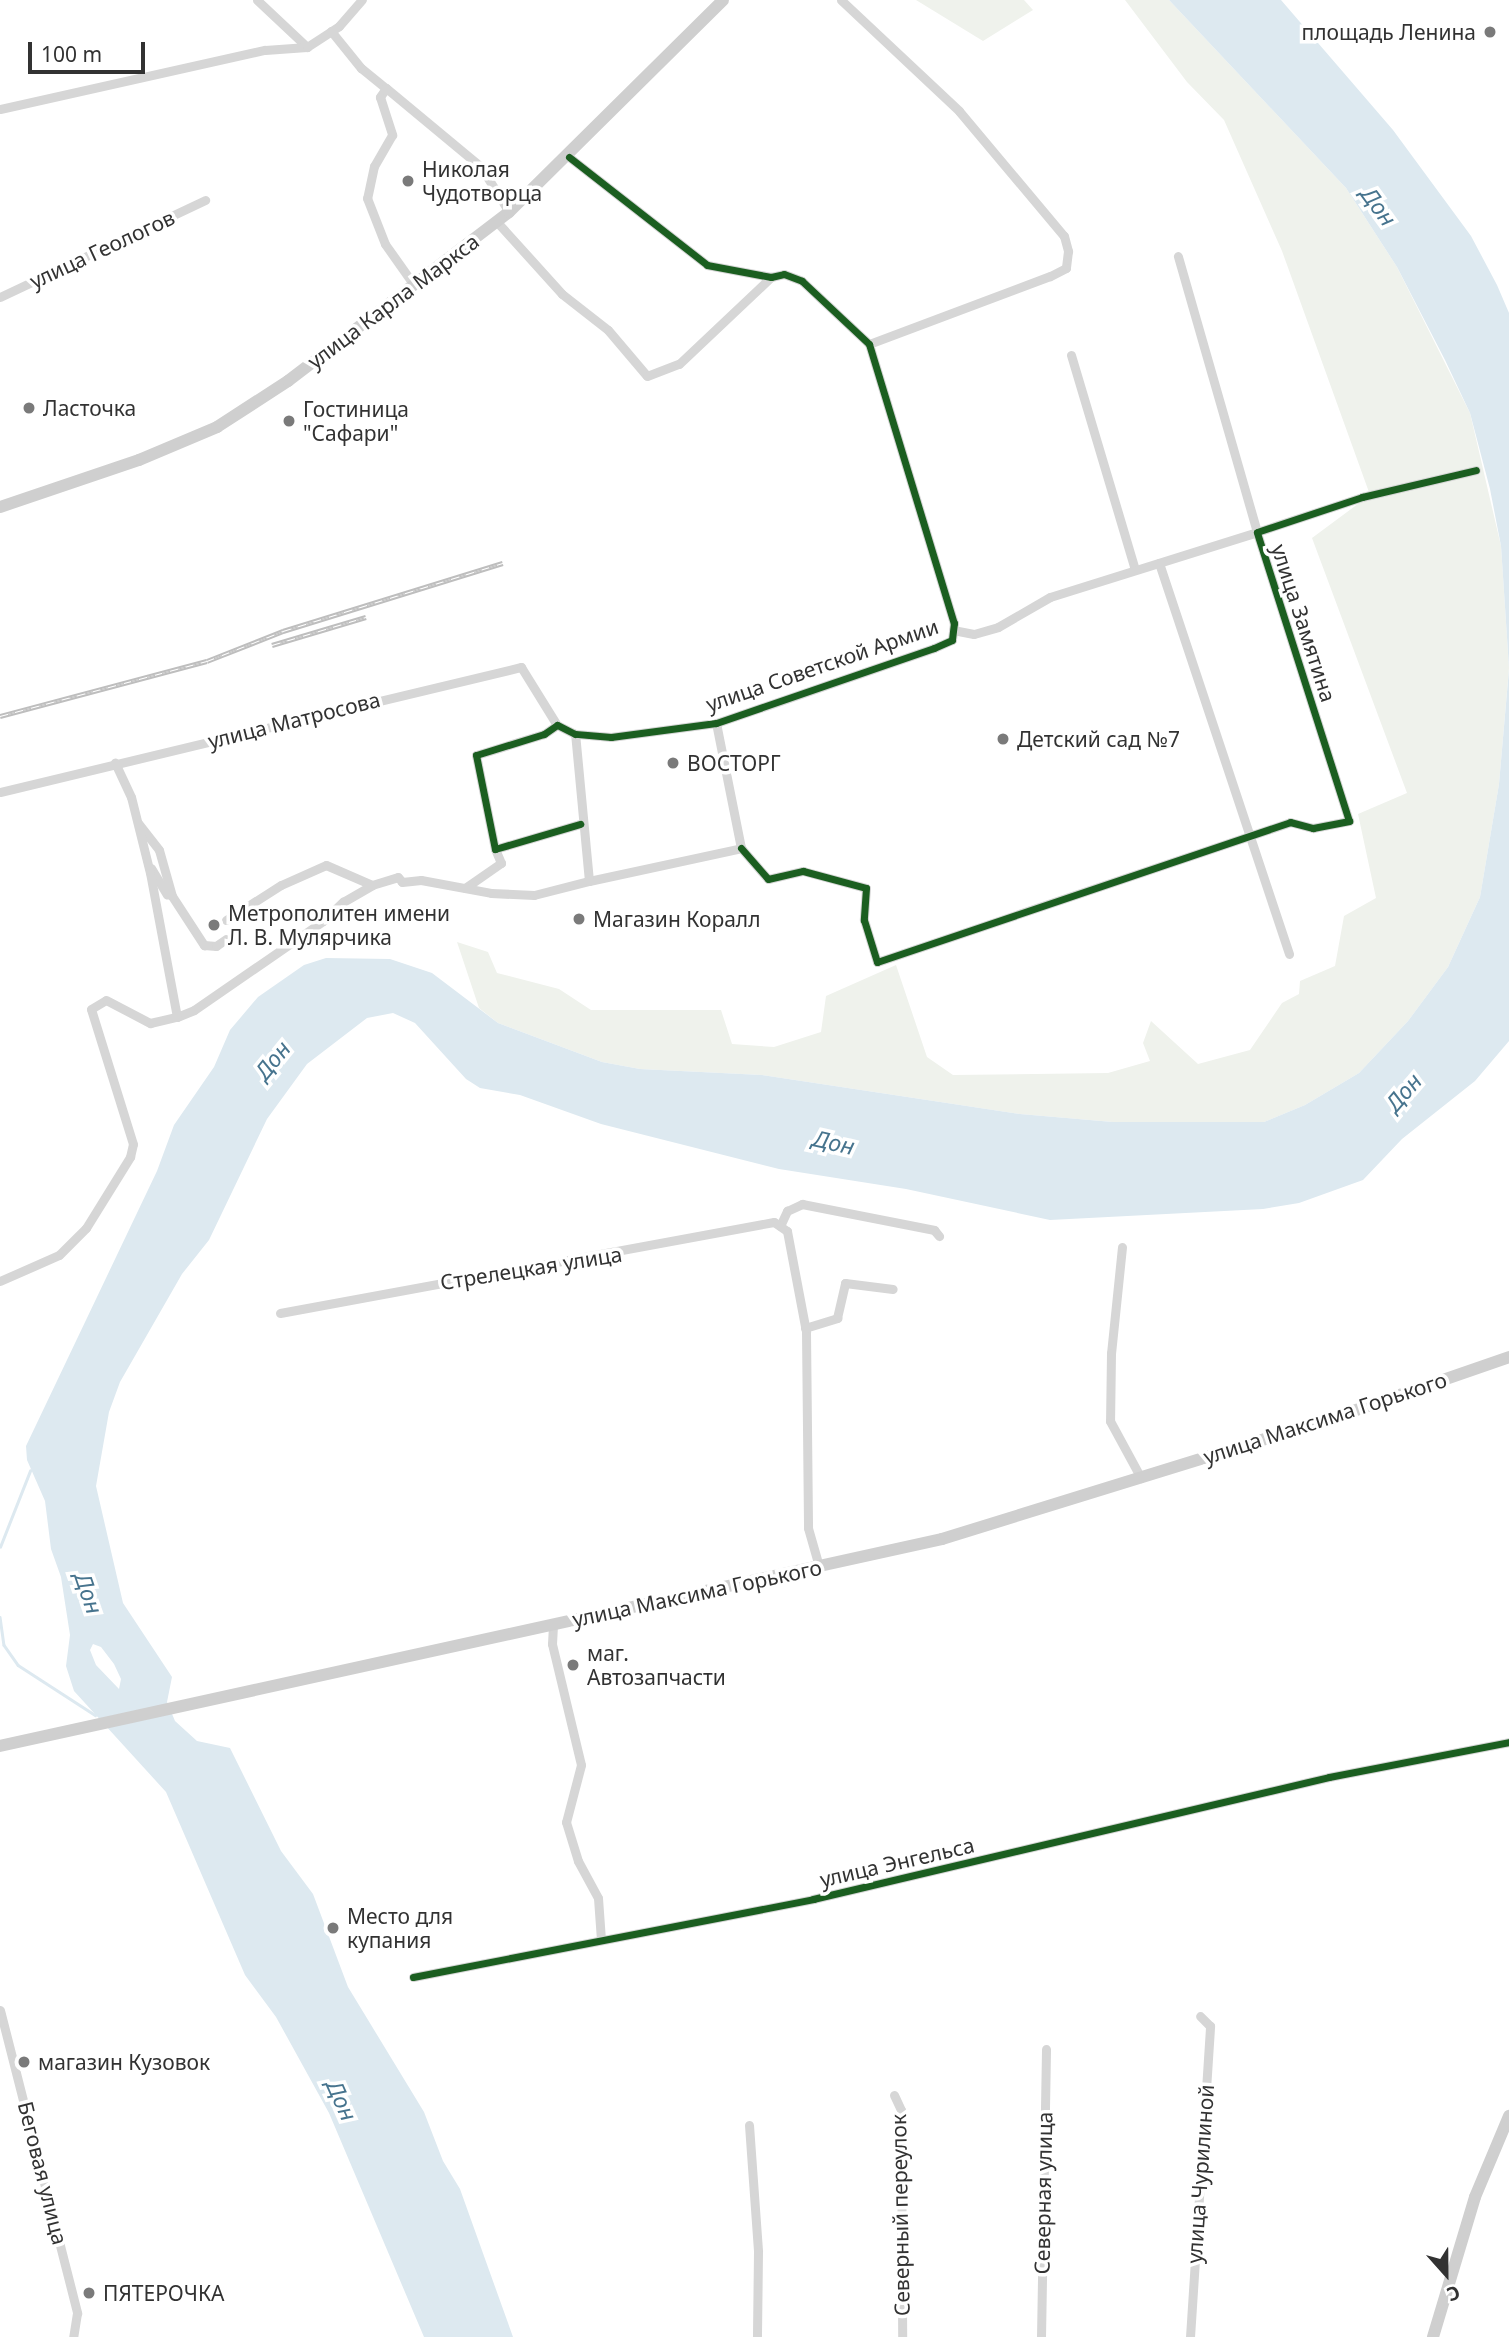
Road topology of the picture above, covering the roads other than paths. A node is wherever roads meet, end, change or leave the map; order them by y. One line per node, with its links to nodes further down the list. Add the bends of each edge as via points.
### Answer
1 (257, 0): 6 (street)
2 (362, 0): 5 (street)
3 (723, 0): 9 (main road, улица Карла Маркса)
4 (841, 0): 17 (street, via 959,111 1064,236 1068,251 1066,268 1050,276)
5 (331, 31): 6 (street); 7 (street, via 361,68)
6 (307, 47): 8 (street, via 265,50)
7 (386, 88): 11 (street, via 481,167); 15 (street, via 380,97 392,135 374,166 367,198 384,244)
8 (0, 109)
9 (569, 157): 11 (main road, улица Карла Маркса); 14 (street, via 707,265)
10 (205, 200): 16 (street, улица Геологов)
11 (509, 212): 12 (main road, улица Карла Маркса)
12 (497, 222): 14 (street, via 562,294 608,330 647,376 679,364); 15 (main road, улица Карла Маркса)
13 (1178, 256): 21 (street, улица Замятина)
14 (771, 277): 17 (street, via 783,274 802,281)
15 (414, 285): 20 (main road, улица Карла Маркса, via 297,375 217,427 139,460)
16 (0, 297)
17 (869, 344): 24 (street, улица Советской Армии)
18 (1071, 355): 23 (street)
19 (1476, 470): 21 (street, улица Замятина, via 1362,497)
20 (0, 507)
21 (1257, 532): 22 (street, улица Замятина); 32 (street, улица Замятина, via 1349,821 1313,828 1290,822)
22 (1158, 563): 23 (street, улица Замятина); 32 (street)
23 (1135, 570): 24 (street, улица Замятина, via 1050,597 998,627 974,634)
24 (953, 630): 25 (street, улица Советской Армии, via 952,640 934,648)
25 (716, 723): 27 (street, улица Советской Армии, via 611,737); 33 (street, улица Советской Армии)
26 (557, 725): 27 (street, улица Советской Армии); 28 (street, улица Матросова, via 521,667); 34 (street, via 544,734 477,755)
27 (575, 734): 31 (street, via 584,797)
28 (115, 763): 29 (street, улица Матросова); 30 (street)
29 (0, 792)
30 (137, 822): 35 (street); 39 (street, via 162,856)
31 (580, 824): 34 (street); 36 (street)
32 (1250, 835): 33 (street, via 877,962 864,920 866,888 803,871 768,879); 42 (street)
33 (741, 848): 36 (street)
34 (495, 849): 38 (street, via 501,863)
35 (148, 865): 39 (street); 43 (street)
36 (589, 881): 38 (street, via 534,895)
37 (372, 885): 38 (street, via 398,877 402,882 421,880); 40 (street, via 326,865 281,885); 43 (street, via 194,1010)
38 (465, 888)
39 (174, 900): 41 (street, via 204,945 216,946)
40 (226, 920)
41 (226, 939)
42 (1289, 954)
43 (177, 1017): 47 (street, via 150,1023 106,1000 91,1009 133,1144 130,1157 86,1228 59,1255)
44 (780, 1226): 45 (street, via 787,1211 802,1204 934,1230); 49 (street, Стрелецкая улица, via 774,1222); 50 (street, via 787,1231)
45 (939, 1236)
46 (1122, 1247): 52 (street, via 1110,1420)
47 (0, 1281)
48 (893, 1289): 50 (street, via 845,1283 837,1318)
49 (281, 1313)
50 (805, 1328): 53 (street, via 808,1528)
51 (1509, 1357): 52 (main road, улица Максима Горького)
52 (1141, 1478): 53 (main road, улица Максима Горького, via 942,1539)
53 (819, 1566): 54 (main road, улица Максима Горького)
54 (553, 1625): 56 (main road, улица Максима Горького); 57 (street, via 552,1644 581,1765 566,1822 578,1861 598,1898)
55 (1509, 1742): 57 (street, улица Энгельса, via 1329,1777 813,1899)
56 (0, 1746)
57 (601, 1940): 58 (street, улица Энгельса)
58 (414, 1977)
59 (0, 2010): 65 (street, Беговая улица, via 77,2313)
60 (1200, 2016): 69 (street, улица Чурилиной, via 1210,2026)
61 (1046, 2049): 68 (street, Северная улица)
62 (894, 2095): 67 (street, Северный переулок, via 901,2110)
63 (1509, 2116): 70 (main road, via 1475,2197)
64 (749, 2125): 66 (street, via 758,2252)
65 (74, 2337)
66 (757, 2337)
67 (902, 2337)
68 (1041, 2337)
69 (1190, 2337)
70 (1433, 2337)

